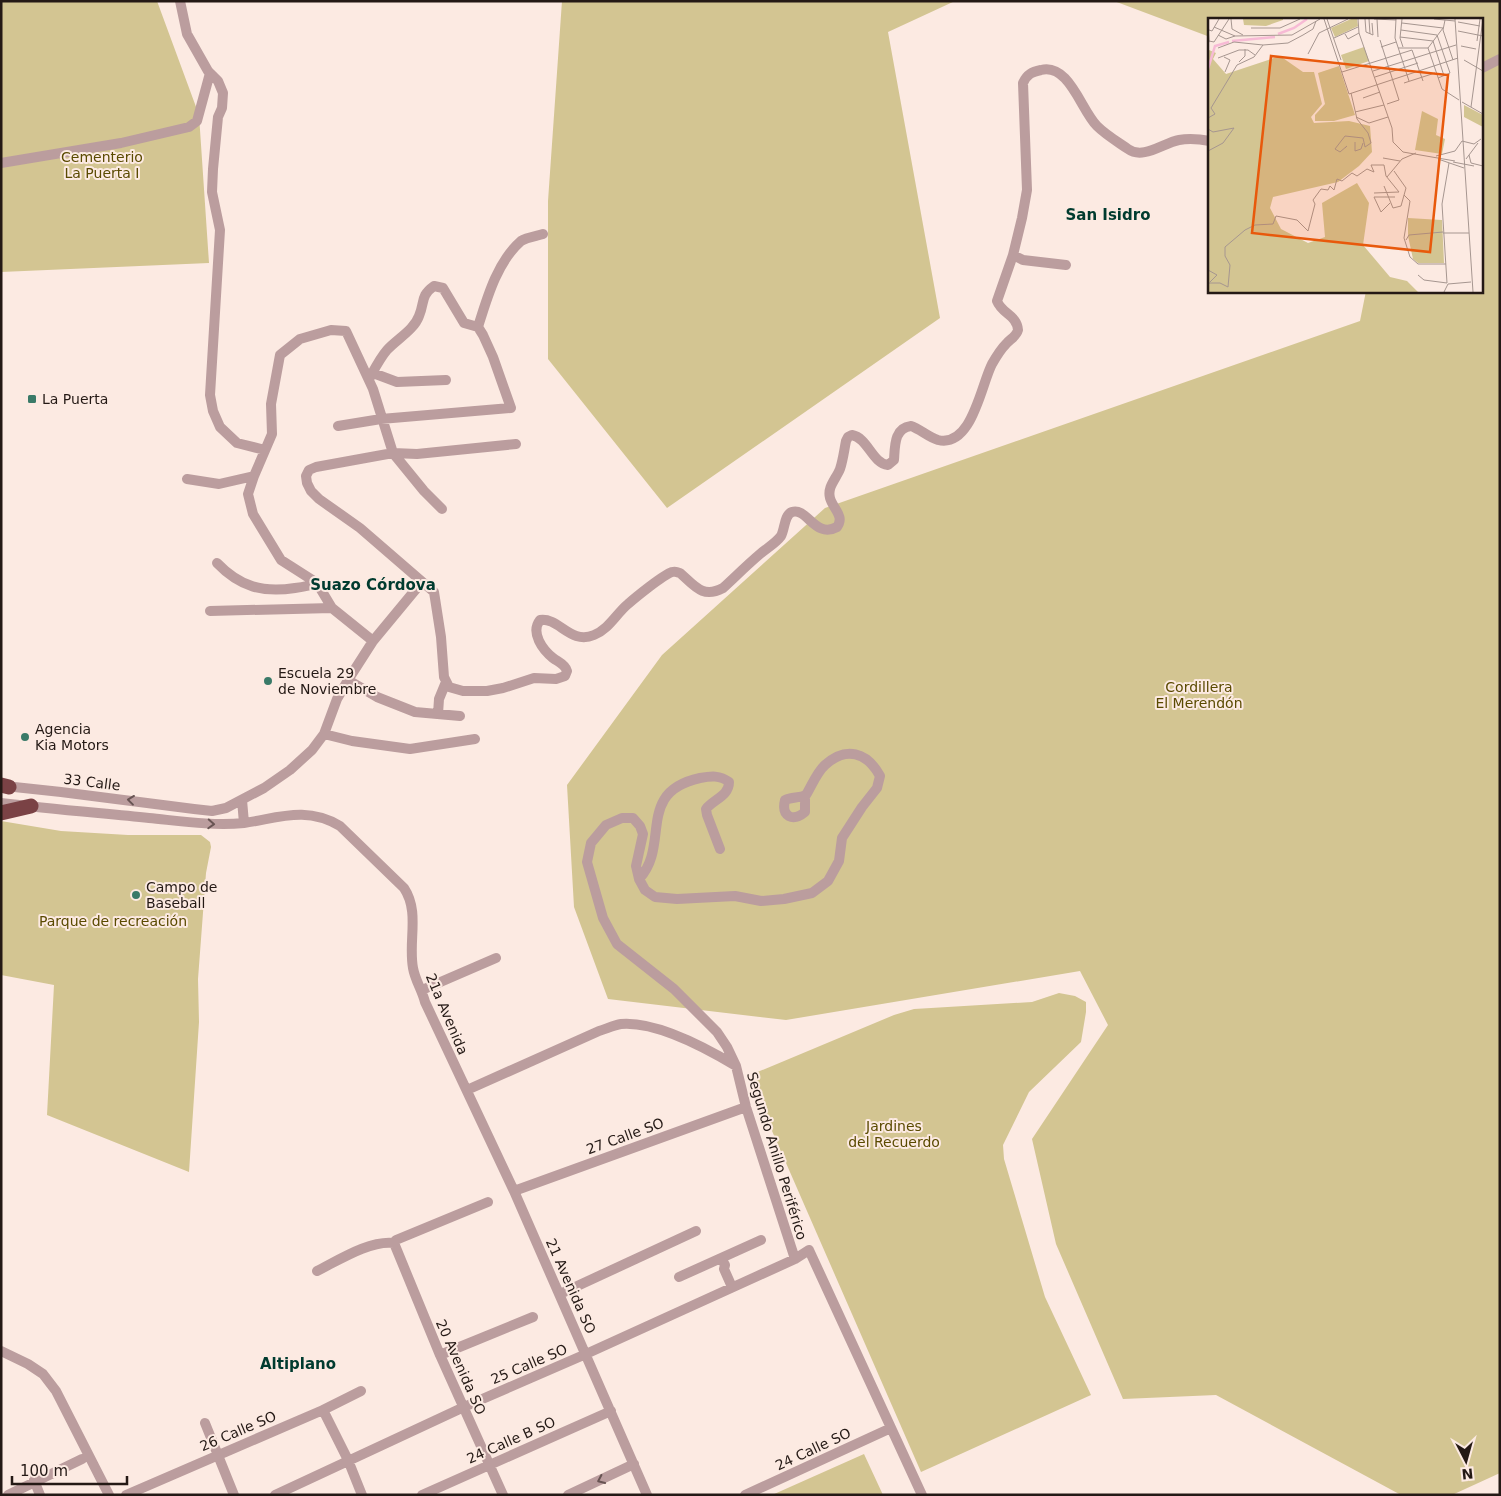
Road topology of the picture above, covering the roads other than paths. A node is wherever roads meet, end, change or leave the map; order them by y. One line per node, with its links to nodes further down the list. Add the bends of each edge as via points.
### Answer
1 (180, 1): 4 (street, via 187,34)
2 (1500, 59): 3 (street)
3 (1484, 67)
4 (210, 73): 6 (street, via 197,121 189,127 121,143); 16 (street, via 223,93 212,192 220,230 210,395 212,411 220,427 237,443)
5 (1208, 140): 8 (street, via 1181,140 1144,153 1134,153 1096,125 1065,78 1055,70 1032,72 1023,83 1027,190)
6 (1, 162)
7 (543, 234): 10 (street, via 522,240 507,258)
8 (1012, 255): 9 (street, via 1023,260); 28 (street, via 997,301 1000,308 1016,321 1018,330 992,364 978,404 959,435 946,441 932,438 913,426 903,428 897,436 894,460 888,465 880,462 858,436 852,435 848,437 830,490 830,498 840,516 837,527 829,530 820,528 803,514 791,513 780,537 722,588 711,593 700,591 680,573 672,572 627,605 612,623 595,635 582,638 548,620 540,620 536,629 539,641 565,667 566,675 561,678 534,678 487,691 455,690)
9 (1066, 264)
10 (478, 327): 11 (street, via 464,322 442,288 434,286 426,292 420,316 386,351); 13 (street, via 489,346 511,408)
11 (371, 376): 12 (street, via 404,383); 13 (street); 16 (street, via 346,331 331,330 300,339 280,355 271,404 272,434)
12 (446, 380)
13 (381, 418): 14 (street); 17 (street)
14 (338, 426)
15 (516, 444): 17 (street, via 417,454)
16 (265, 450): 18 (street)
17 (394, 453): 20 (street); 23 (street, via 316,467 308,470 307,483 311,491 360,528)
18 (254, 476): 19 (street, via 219,484); 22 (street, via 248,494 261,529 281,560)
19 (187, 479)
20 (442, 510)
21 (217, 562): 22 (street, via 241,582 264,590)
22 (317, 583): 24 (street)
23 (421, 583): 26 (street, 33 Calle); 28 (street, via 431,589 436,600)
24 (332, 608): 25 (street); 26 (street)
25 (210, 611)
26 (373, 641): 27 (street, 33 Calle)
27 (348, 680): 29 (street, via 403,708); 31 (street, 33 Calle)
28 (446, 682): 29 (street, via 439,698)
29 (438, 714): 30 (street)
30 (460, 716)
31 (324, 734): 32 (street, via 410,749); 36 (street, 33 Calle, via 290,770)
32 (474, 740)
33 (4, 786): 34 (street, 33 Calle)
34 (61, 792): 39 (street, 33 Calle, one-way to 34); 40 (street)
35 (801, 797): 45 (street, via 806,795 824,766 840,755 852,753 862,757 874,764 880,776 877,788 842,838 839,861 828,881 812,893 761,901 735,896 662,898 645,890)
36 (242, 800): 39 (street, 33 Calle, via 226,808 212,810); 43 (street)
37 (1, 803): 38 (street)
38 (31, 806): 40 (street); 41 (highway)
39 (179, 806): 42 (street)
40 (59, 810): 42 (street)
41 (1, 813)
42 (177, 821): 43 (street, one-way to 43)
43 (244, 822): 47 (street, 21a Avenida, via 310,814 327,818 340,826 408,895 413,918 413,970)
44 (720, 849): 45 (street, via 706,809 729,789 729,782 712,776 692,780 676,787 664,799 658,814 650,863)
45 (639, 879): 48 (street, via 636,866 643,834 640,826 633,818 606,824 591,843 587,862 603,918 617,944 674,989 717,1032)
46 (496, 958): 47 (street)
47 (422, 990): 49 (street, 21a Avenida)
48 (736, 1066): 49 (street, Segundo Anillo Periférico, via 682,1037 620,1024); 50 (street, Segundo Anillo Periférico)
49 (467, 1090): 51 (street, 21 Avenida SO)
50 (746, 1107): 51 (street, 27 Calle SO); 56 (street, Segundo Anillo Periférico)
51 (514, 1191): 61 (street, 21 Avenida SO)
52 (488, 1202): 55 (street, via 396,1240)
53 (696, 1230): 61 (street)
54 (761, 1240): 57 (street)
55 (395, 1246): 58 (street, via 376,1244); 65 (street, 20 Avenida SO)
56 (794, 1259): 60 (street, 25 Calle SO); 71 (street, Segundo Anillo Periférico, via 810,1251)
57 (723, 1262): 59 (street); 60 (street)
58 (317, 1271)
59 (678, 1277)
60 (734, 1286): 64 (street, 25 Calle SO)
61 (560, 1294): 64 (street, 21 Avenida SO)
62 (533, 1316): 65 (street)
63 (1, 1351): 80 (street, via 44,1374 56,1391)
64 (586, 1354): 67 (street, 25 Calle SO); 69 (street, 21 Avenida SO)
65 (440, 1355): 67 (street, 20 Avenida SO)
66 (361, 1391): 68 (street, 26 Calle SO)
67 (464, 1407): 74 (street, 25 Calle SO); 76 (street, 20 Avenida SO)
68 (323, 1410): 72 (street, 26 Calle SO); 74 (street)
69 (611, 1411): 75 (street, 21 Avenida SO); 76 (street, 24 Calle B SO)
70 (205, 1423): 72 (street)
71 (892, 1428): 89 (street, 24 Calle SO); 90 (street, Segundo Anillo Periférico)
72 (217, 1455): 81 (street, 26 Calle SO); 82 (street)
73 (82, 1458): 77 (street)
74 (348, 1460): 83 (street, 25 Calle SO); 84 (street)
75 (634, 1464): 87 (street, one-way to 87); 88 (street, 21 Avenida SO)
76 (489, 1465): 85 (street, 24 Calle B SO); 86 (street, 20 Avenida SO)
77 (34, 1480): 78 (street); 79 (street)
78 (8, 1495)
79 (40, 1495)
80 (109, 1495)
81 (126, 1495)
82 (234, 1495)
83 (275, 1495)
84 (362, 1495)
85 (422, 1495)
86 (503, 1495)
87 (568, 1495)
88 (647, 1495)
89 (745, 1495)
90 (922, 1495)

